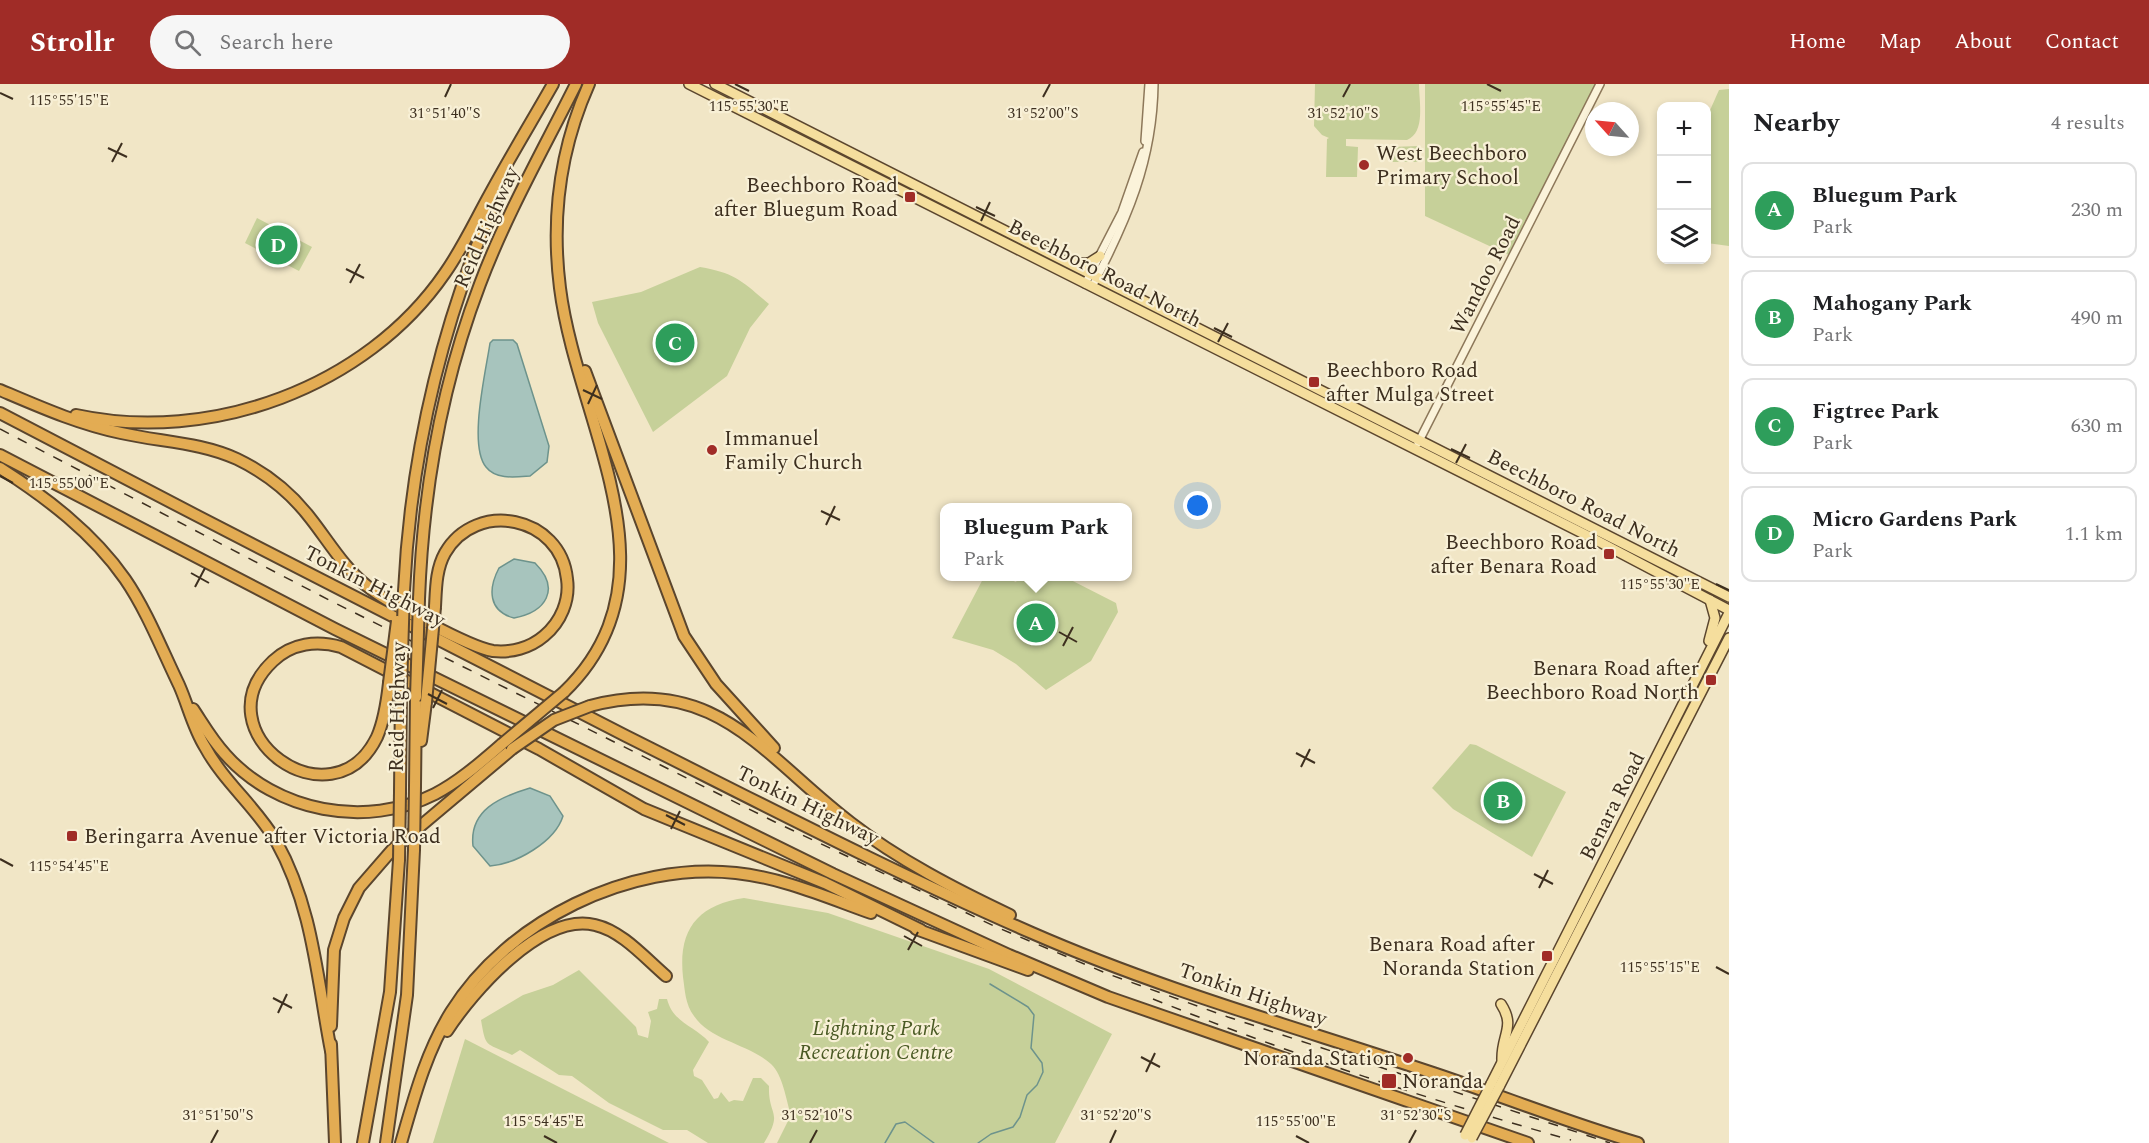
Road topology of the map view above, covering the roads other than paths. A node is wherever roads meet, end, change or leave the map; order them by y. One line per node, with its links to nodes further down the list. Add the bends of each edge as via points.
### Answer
1 (553, 84): 16 (highway, via 445,274 399,324 326,378 252,408 174,422 128,422 83,416); 23 (highway, Reid Highway, via 490,212 452,312 425,415 413,485)
2 (576, 84): 30 (highway, Reid Highway, bridge, via 493,252 457,351 440,418 428,487 419,599)
3 (589, 84): 13 (highway, via 571,131 559,181 556,251)
4 (689, 84): 12 (main road, Beechboro Road North)
5 (715, 84): 10 (main road, Beechboro Road North)
6 (1149, 84): 9 (street, via 1142,159)
7 (1154, 84): 11 (street, via 1152,127 1143,172)
8 (1600, 84): 19 (street, Wandoo Road)
9 (1100, 256): 10 (main road, via 1088,263); 11 (street)
10 (1070, 263): 11 (main road, Beechboro Road North)
11 (1094, 275): 12 (street); 14 (main road, Beechboro Road North)
12 (1089, 285): 17 (main road, Beechboro Road North)
13 (567, 322): 29 (highway, bridge, via 611,493 622,566 610,626 591,663 564,692 454,783 413,803 368,812 323,809 280,795 242,770 211,737); 33 (highway, via 684,636 716,684)
14 (1314, 385): 17 (main road); 19 (main road, Beechboro Road North)
15 (0, 390): 16 (highway)
16 (18, 398): 30 (highway, bridge, via 101,428 201,446 254,469 299,505 366,586 385,599 485,649 514,650 533,644 549,632 560,616 567,598 566,568 552,542 537,530 510,520 481,524 456,539 444,555 438,574 435,607)
17 (1321, 401): 20 (main road, Beechboro Road North)
18 (0, 413): 38 (highway, Tonkin Highway, via 351,597 848,847 1035,934)
19 (1420, 439): 20 (street, Wandoo Road); 24 (main road, Beechboro Road North)
20 (1415, 449): 25 (main road, Beechboro Road North)
21 (0, 455): 40 (highway, via 335,629 833,874)
22 (0, 468): 29 (highway, via 71,520 114,565 131,590)
23 (403, 591): 36 (highway, bridge, via 389,683 377,737 366,753 342,770 313,774 285,766 263,746 255,729 255,690 269,664 285,652 303,645 332,645 351,651 539,749 644,809 825,883); 50 (highway, Reid Highway, bridge, via 399,860 390,992)
24 (1729, 597)
25 (1710, 600): 26 (main road, Beechboro Road North); 28 (main road, via 1714,609 1713,633)
26 (1729, 611): 28 (main road, Benara Road)
27 (1729, 638): 31 (main road, Benara Road)
28 (1692, 688): 32 (main road, Benara Road)
29 (184, 696): 43 (highway, via 204,747 264,823 294,878 313,939)
30 (421, 700): 51 (highway, Reid Highway, bridge, via 406,995)
31 (1689, 720): 32 (main road, via 1681,720); 34 (main road, Benara Road)
32 (1663, 746): 35 (main road, Benara Road)
33 (792, 770): 38 (highway, via 850,822 913,864 1004,912); 43 (highway, bridge, via 737,726 693,706 646,699 614,700 554,720 512,749 392,850 359,888 334,950)
34 (1599, 890): 35 (main road, via 1576,920); 37 (main road, Benara Road)
35 (1575, 916): 42 (main road, Benara Road)
36 (921, 930): 40 (highway); 46 (highway, via 795,885 737,873 672,874 613,889 574,904 521,938 479,976 439,1034)
37 (1574, 937): 42 (main road, Benara Road, via 1563,950 1531,1013); 45 (main road, Benara Road)
38 (1132, 971): 53 (highway, Tonkin Highway, via 1265,1020)
39 (666, 976): 46 (highway, via 606,929 585,924 551,931 511,960 466,1005 432,1056)
40 (1108, 997): 52 (highway)
41 (1501, 1004): 44 (main road, via 1509,1016)
42 (1524, 1015): 44 (main road, Benara Road)
43 (331, 1051): 49 (highway)
44 (1502, 1062): 45 (main road, Benara Road)
45 (1495, 1085): 47 (main road, Benara Road, bridge)
46 (408, 1116): 48 (highway)
47 (1467, 1140)
48 (401, 1142)
49 (335, 1143)
50 (363, 1143)
51 (386, 1143)
52 (1528, 1143)
53 (1638, 1143)

